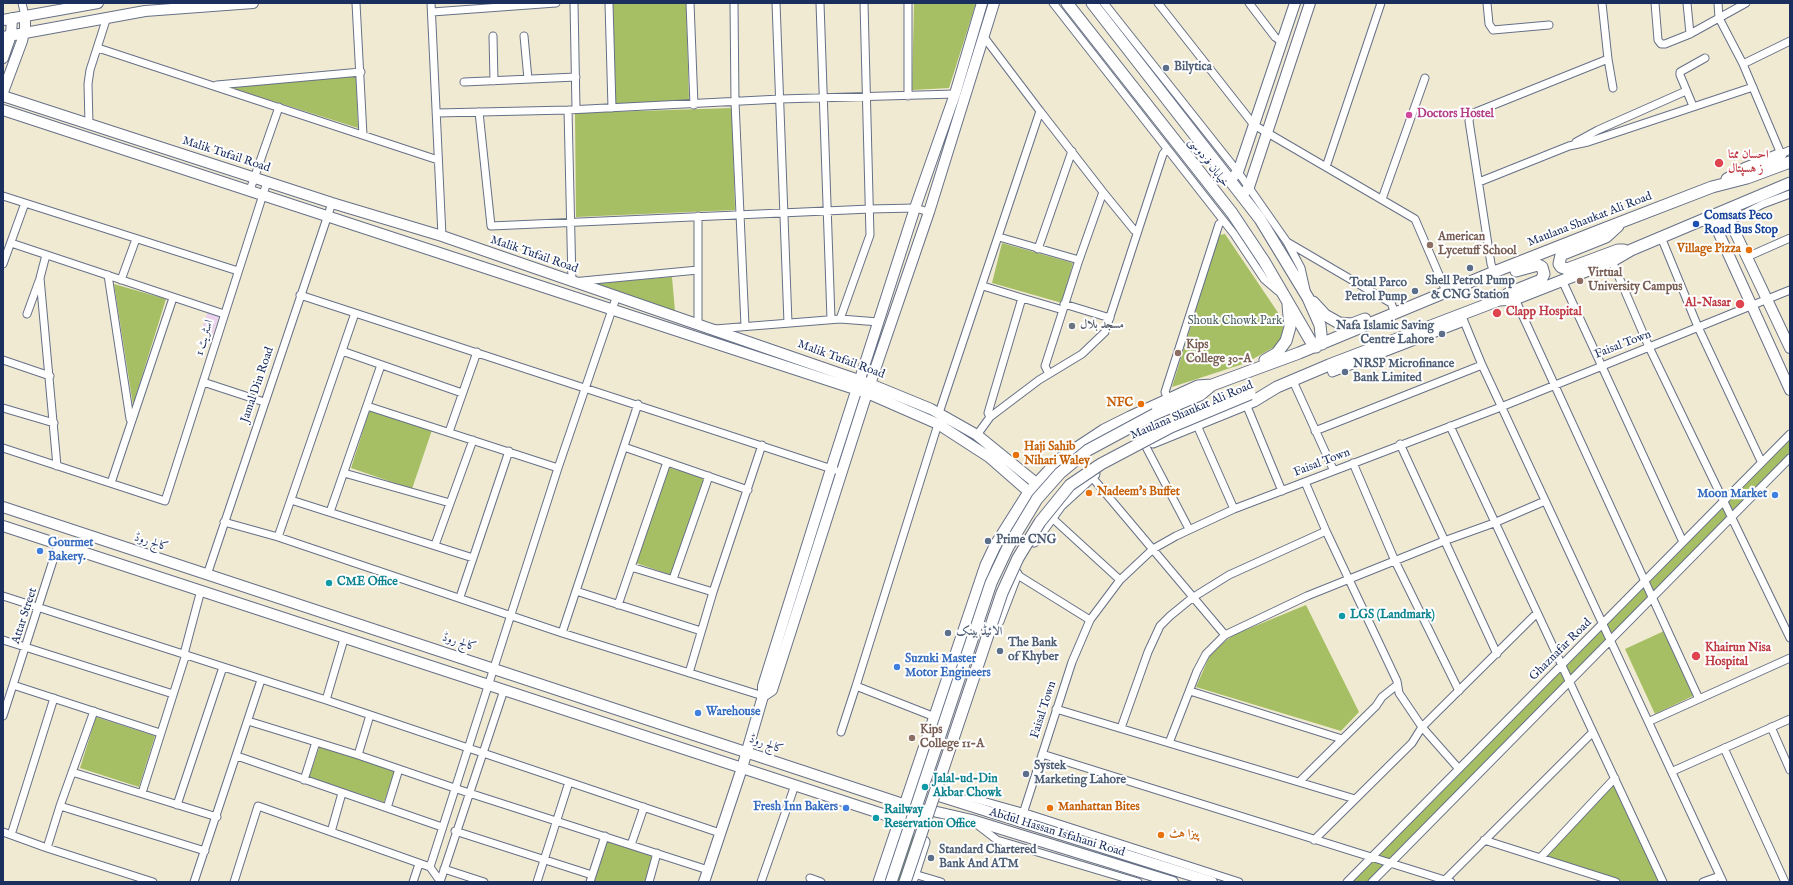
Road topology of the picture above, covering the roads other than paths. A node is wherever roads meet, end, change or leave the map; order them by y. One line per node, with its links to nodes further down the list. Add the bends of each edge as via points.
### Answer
1 (22, 3): 33 (street)
2 (98, 3): 33 (street)
3 (253, 3): 34 (street, via 145,11)
4 (356, 3): 51 (street)
5 (431, 3): 32 (street)
6 (556, 3): 32 (street)
7 (574, 3): 52 (street)
8 (609, 3): 72 (street)
9 (690, 3): 69 (street)
10 (734, 3): 68 (street)
11 (776, 3): 67 (street)
12 (820, 3): 65 (street)
13 (864, 3): 66 (street)
14 (908, 3): 64 (street)
15 (982, 3): 62 (street)
16 (994, 3): 43 (street)
17 (1053, 3): 86 (street)
18 (1067, 3): 83 (main road, خیابان فردوسی)
19 (1092, 3): 84 (main road, خیابان فردوسی)
20 (1104, 3): 92 (street)
21 (1158, 3): 80 (street)
22 (1249, 3): 45 (street, via 1275,37)
23 (1295, 3): 45 (street)
24 (1310, 3): 81 (street)
25 (1381, 3): 91 (street)
26 (1487, 3): 37 (street, via 1489,24 1493,30)
27 (1602, 3): 49 (street)
28 (1654, 3): 39 (street, via 1658,40 1661,44)
29 (1687, 3): 39 (street)
30 (1718, 3): 35 (street)
31 (1746, 3): 35 (street)
32 (432, 12): 78 (street)
33 (25, 16): 36 (street); 38 (street)
34 (107, 17): 38 (street); 46 (street)
35 (1720, 18): 39 (street); 50 (street)
36 (8, 19): 40 (street)
37 (1549, 25)
38 (24, 32): 40 (street); 61 (street)
39 (1690, 34)
40 (7, 36): 47 (street)
41 (494, 36): 55 (street)
42 (524, 36): 54 (street)
43 (984, 38): 76 (street); 114 (street)
44 (1790, 41): 50 (street)
45 (1282, 42): 80 (street)
46 (98, 48): 57 (street); 79 (street, via 88,84)
47 (3, 58)
48 (1705, 58): 60 (street, via 1681,69 1680,75)
49 (1608, 59): 59 (street); 96 (street, via 1471,114 1469,120)
50 (1743, 64): 58 (street)
51 (361, 72): 57 (street); 82 (street)
52 (576, 77): 54 (street); 73 (street)
53 (1425, 78): 105 (street)
54 (528, 79): 55 (street)
55 (494, 81): 56 (street)
56 (464, 82)
57 (213, 85): 71 (street)
58 (1753, 87): 70 (street); 88 (street)
59 (1613, 88)
60 (1686, 91): 70 (street); 85 (street, via 1598,130)
61 (3, 92)
62 (955, 94): 64 (street); 109 (street)
63 (3, 96): 79 (street, Malik Tufail Road)
64 (908, 96): 66 (street)
65 (824, 98): 66 (street); 67 (street); 111 (street)
66 (866, 98): 110 (street)
67 (780, 99): 68 (street); 113 (street)
68 (736, 102): 69 (street); 115 (street)
69 (694, 105): 72 (street)
70 (1693, 106): 85 (street, via 1588,142)
71 (279, 107): 82 (street); 93 (street)
72 (612, 108): 73 (street)
73 (576, 109): 75 (street)
74 (3, 110): 99 (street, Malik Tufail Road)
75 (568, 110): 77 (street); 121 (street)
76 (1040, 111): 87 (street); 125 (street)
77 (479, 112): 78 (street); 121 (street, via 491,226)
78 (437, 114): 89 (street)
79 (88, 125): 93 (street, Malik Tufail Road)
80 (1254, 125): 81 (street); 92 (street)
81 (1267, 132): 91 (street); 100 (street)
82 (363, 135): 89 (street)
83 (1175, 141): 84 (main road, via 1182,143 1199,160 1204,155); 155 (main road, خیابان فردوسی, via 1232,213)
84 (1201, 143): 94 (main road, خیابان فردوسی)
85 (1569, 146): 96 (street)
86 (1167, 149): 118 (street); 123 (street, via 1163,154)
87 (1072, 151): 101 (street); 131 (street)
88 (1785, 152): 98 (main road, via 1746,168)
89 (438, 160): 124 (street)
90 (1790, 162): 98 (main road, Maulana Shaukat Ali Road, via 1747,178)
91 (1326, 167): 105 (street)
92 (1238, 172): 94 (street); 100 (street)
93 (255, 178): 95 (street, Malik Tufail Road); 99 (street)
94 (1230, 180): 100 (main road, خیابان فردوسی)
95 (267, 182): 102 (street, اسٹریٹ 1); 108 (street, Malik Tufail Road)
96 (1479, 182): 140 (street)
97 (1790, 183): 106 (main road)
98 (1712, 187): 122 (main road, Maulana Shaukat Ali Road)
99 (250, 190): 102 (street, Malik Tufail Road)
100 (1245, 191): 129 (street); 154 (main road, خیابان فردوسی)
101 (1103, 192): 123 (street); 135 (street)
102 (263, 194): 116 (street, Malik Tufail Road); 139 (street, اسٹریٹ 1)
103 (1790, 194): 106 (street)
104 (3, 196): 107 (street)
105 (1382, 199): 149 (street, via 1415,219)
106 (1761, 200): 112 (main road); 120 (street)
107 (24, 203): 128 (street); 130 (street)
108 (332, 203): 116 (street, Jamal Din Road); 124 (street, Malik Tufail Road)
109 (915, 208): 110 (street); 114 (street); 170 (street)
110 (870, 209): 111 (street); 169 (street, via 870,234)
111 (827, 210): 113 (street); 168 (street)
112 (1725, 210): 119 (main road); 120 (street)
113 (784, 212): 115 (street); 171 (street)
114 (929, 212): 194 (street)
115 (741, 214): 117 (street); 173 (street)
116 (328, 215): 150 (street, Jamal Din Road); 161 (street, Malik Tufail Road)
117 (698, 216): 121 (street); 138 (street)
118 (1223, 221): 155 (street, via 1264,279); 197 (street, via 1219,224 1165,392)
119 (1714, 221): 120 (street); 126 (main road); 159 (street)
120 (1730, 221): 134 (street)
121 (571, 222): 146 (street)
122 (1623, 222): 132 (main road, via 1606,237 1561,255 1559,264 1567,269 1618,250); 140 (main road, Maulana Shaukat Ali Road)
123 (1137, 232): 166 (street)
124 (442, 236): 146 (street, Malik Tufail Road)
125 (999, 237): 131 (street); 147 (street)
126 (1661, 237): 132 (main road); 174 (street)
127 (1790, 238): 134 (street)
128 (136, 239): 139 (street); 143 (street)
129 (1287, 242): 154 (street, via 1301,268); 163 (street, via 1390,303)
130 (11, 243): 133 (street); 137 (street)
131 (1038, 249): 135 (street)
132 (1631, 250): 136 (main road)
133 (46, 255): 141 (street); 142 (street)
134 (1746, 257): 158 (street)
135 (1079, 260): 160 (street)
136 (1612, 261): 145 (main road); 177 (street)
137 (3, 264)
138 (698, 270): 146 (street); 172 (street)
139 (238, 271): 165 (street, اسٹریٹ 1)
140 (1494, 272): 144 (main road, Maulana Shaukat Ali Road)
141 (108, 275): 143 (street); 206 (street)
142 (40, 278): 164 (street); 187 (street)
143 (121, 280): 151 (street)
144 (1475, 280): 149 (main road, Maulana Shaukat Ali Road); 157 (main road, via 1504,276 1535,264 1542,267 1544,274 1541,280 1511,292)
145 (1562, 280): 156 (main road); 184 (street)
146 (572, 282): 152 (street, Malik Tufail Road)
147 (982, 286): 153 (street); 205 (street)
148 (1790, 290): 158 (street, Faisal Town)
149 (1446, 291): 163 (main road, Maulana Shaukat Ali Road)
150 (300, 295): 162 (street); 199 (street, Jamal Din Road)
151 (173, 298): 165 (street); 206 (street)
152 (616, 298): 161 (street); 172 (street, Malik Tufail Road)
153 (1022, 298): 160 (street); 204 (street, via 988,413)
154 (1308, 298): 163 (main road, via 1329,318 1344,324); 176 (main road, خیابان فردوسی, via 1320,325)
155 (1288, 299): 176 (main road, خیابان فردوسی, via 1310,340); 185 (main road, via 1290,327 1286,341 1277,353)
156 (1515, 299): 157 (main road); 192 (street)
157 (1499, 300): 167 (main road)
158 (1768, 300): 159 (street, Faisal Town); 178 (street)
159 (1752, 306): 174 (street, Faisal Town); 195 (street)
160 (1064, 307): 166 (street); 186 (street, via 1045,366)
161 (612, 310): 190 (street, Malik Tufail Road); 193 (street)
162 (355, 312): 179 (street); 180 (street)
163 (1395, 312): 176 (main road, Maulana Shaukat Ali Road)
164 (27, 314)
165 (224, 314): 189 (street, اسٹریٹ 1)
166 (1110, 318): 186 (street, via 1105,332 1095,343)
167 (1462, 318): 183 (street); 188 (main road, via 1329,365)
168 (831, 319): 169 (street); 171 (street)
169 (840, 319): 170 (street)
170 (879, 322): 190 (street)
171 (788, 323): 173 (street)
172 (698, 324): 175 (street, Malik Tufail Road)
173 (745, 326): 175 (street)
174 (1698, 328): 177 (street, Faisal Town); 222 (street)
175 (713, 329): 190 (street, Malik Tufail Road)
176 (1319, 346): 185 (main road, Maulana Shaukat Ali Road)
177 (1649, 347): 184 (street, Faisal Town); 240 (street)
178 (1790, 348)
179 (342, 351): 182 (street); 238 (street)
180 (477, 352): 193 (street); 196 (street)
181 (3, 360): 187 (street)
182 (381, 365): 196 (street); 201 (street)
183 (1482, 365): 202 (street); 210 (street)
184 (1602, 365): 192 (street, Faisal Town); 254 (street)
185 (1248, 372): 191 (main road, Maulana Shaukat Ali Road)
186 (1049, 374): 204 (street)
187 (50, 376): 207 (street)
188 (1293, 381): 198 (main road); 210 (street)
189 (203, 382): 199 (street); 234 (street, اسٹریٹ 1, via 165,501)
190 (858, 385): 194 (street, Malik Tufail Road); 227 (street)
191 (1212, 385): 197 (main road, Maulana Shaukat Ali Road, via 1198,386); 408 (main road, bridge, via 1200,395 1156,414 1088,450 1060,473 1038,499 1008,547 991,584)
192 (1553, 385): 202 (street, Faisal Town); 268 (street)
193 (586, 388): 200 (street); 226 (street)
194 (869, 389): 205 (street, Malik Tufail Road); 230 (street)
195 (1790, 390)
196 (462, 393): 211 (street)
197 (1168, 398): 235 (main road, Maulana Shaukat Ali Road, via 1124,420 1060,459)
198 (1248, 399): 208 (main road, Maulana Shaukat Ali Road); 237 (street); 409 (main road, bridge, via 1171,427 1101,464 1070,486 1040,522 1018,558 1002,593)
199 (264, 402): 247 (street, Jamal Din Road)
200 (638, 404): 216 (street); 218 (street)
201 (367, 406): 211 (street); 229 (street)
202 (1501, 407): 209 (street, Faisal Town); 239 (street)
203 (3, 408): 207 (street)
204 (990, 417): 213 (street)
205 (938, 419): 213 (street, Malik Tufail Road); 235 (street, Malik Tufail Road); 305 (street)
206 (130, 422): 234 (street)
207 (54, 423): 225 (street)
208 (1196, 423): 217 (main road, Maulana Shaukat Ali Road); 243 (street)
209 (1450, 426): 215 (street, Faisal Town); 248 (street)
210 (1315, 431): 228 (street)
211 (449, 432): 214 (street)
212 (1790, 434): 222 (street, Ghaznafar Road)
213 (977, 435): 235 (street, Malik Tufail Road)
214 (473, 440): 220 (street); 241 (street)
215 (1400, 444): 224 (street, Faisal Town); 253 (street)
216 (762, 445): 227 (street); 236 (street)
217 (1145, 445): 232 (main road, Maulana Shaukat Ali Road); 250 (street)
218 (624, 447): 223 (street); 270 (street)
219 (3, 448): 225 (street)
220 (509, 451): 226 (street); 258 (street)
221 (1790, 458): 246 (street)
222 (1761, 461): 240 (street, Ghaznafar Road)
223 (667, 462): 231 (street); 261 (street)
224 (1352, 463): 228 (street, Faisal Town); 259 (street)
225 (57, 466): 234 (street)
226 (558, 468): 281 (street)
227 (831, 469): 230 (street); 311 (street, via 763,686)
228 (1333, 469): 233 (street, Faisal Town)
229 (344, 473): 241 (street); 244 (street)
230 (842, 473): 311 (street, via 772,690)
231 (709, 476): 236 (street); 266 (street)
232 (1091, 476): 245 (main road, Maulana Shaukat Ali Road); 257 (street)
233 (1305, 482): 237 (street, Faisal Town); 251 (street)
234 (111, 483)
235 (1032, 487): 275 (main road, Maulana Shaukat Ali Road, via 995,546)
236 (748, 490): 271 (street)
237 (1282, 491): 243 (street, Faisal Town)
238 (291, 500): 244 (street); 252 (street)
239 (1545, 501): 248 (street); 283 (street)
240 (1722, 501): 246 (street); 254 (street, Ghaznafar Road)
241 (450, 503): 256 (street)
242 (3, 507): 260 (street, کالج روڈ)
243 (1234, 509): 250 (street, Faisal Town)
244 (330, 512): 256 (street)
245 (1051, 517): 263 (main road, Maulana Shaukat Ali Road); 267 (street)
246 (1733, 517): 274 (street); 287 (street)
247 (224, 522): 252 (street); 262 (street, Jamal Din Road)
248 (1494, 524): 253 (street); 280 (street)
249 (3, 526): 255 (street)
250 (1189, 529): 257 (street, Faisal Town)
251 (1326, 531): 264 (street); 276 (street, via 1229,575)
252 (278, 537): 273 (street)
253 (1444, 541): 259 (street); 295 (street)
254 (1683, 542): 268 (street, Ghaznafar Road)
255 (58, 545): 265 (street); 278 (street, Attar Street)
256 (435, 545): 258 (street)
257 (1153, 549): 267 (street, Faisal Town); 276 (street)
258 (473, 558): 273 (street)
259 (1395, 561): 264 (street); 309 (street)
260 (171, 563): 262 (street, کالج روڈ); 265 (street)
261 (631, 567): 266 (street); 277 (street)
262 (207, 574): 299 (street, کالج روڈ)
263 (1016, 574): 279 (main road, Maulana Shaukat Ali Road); 282 (street)
264 (1349, 578): 286 (street); 306 (street, via 1397,681)
265 (166, 579): 269 (street)
266 (673, 579): 271 (street)
267 (1120, 580): 282 (street, Faisal Town)
268 (1644, 581): 274 (street); 283 (street, Ghaznafar Road)
269 (201, 590): 288 (street); 294 (street)
270 (576, 591): 277 (street); 285 (street)
271 (713, 592): 284 (street)
272 (3, 596): 278 (street)
273 (460, 597): 281 (street)
274 (1652, 597): 290 (street); 313 (street)
275 (974, 598): 279 (main road, via 977,616 981,619 989,619); 291 (main road, Maulana Shaukat Ali Road)
276 (1192, 598): 286 (street); 323 (street, via 1160,626)
277 (618, 605): 284 (street)
278 (39, 607): 293 (street, Attar Street); 294 (street)
279 (1001, 611): 292 (main road, Maulana Shaukat Ali Road)
280 (1537, 613): 295 (street); 297 (street)
281 (511, 614): 285 (street); 299 (street)
282 (1090, 620): 315 (street, Faisal Town)
283 (1602, 624): 290 (street); 297 (street, Ghaznafar Road)
284 (701, 631): 300 (street)
285 (562, 633): 300 (street)
286 (1225, 635): 308 (street, via 1206,654)
287 (1790, 638)
288 (344, 639): 304 (street); 314 (street)
289 (3, 640): 293 (street)
290 (1610, 640): 302 (street); 322 (street)
291 (961, 642): 292 (main road, via 973,635 979,635); 319 (main road, Maulana Shaukat Ali Road)
292 (989, 647): 354 (main road, Maulana Shaukat Ali Road)
293 (26, 648): 303 (street, Attar Street); 310 (street)
294 (185, 654): 298 (street); 310 (street)
295 (1497, 654): 309 (street)
296 (1790, 658): 313 (street)
297 (1562, 665): 302 (street); 341 (street, Ghaznafar Road)
298 (223, 667): 301 (street); 357 (street)
299 (494, 668): 304 (street); 334 (street, کالج روڈ)
300 (689, 673): 311 (street)
301 (262, 680): 314 (street); 321 (street)
302 (1569, 682): 328 (street); 386 (street)
303 (13, 685): 312 (street); 318 (street, Attar Street)
304 (488, 685): 307 (street); 332 (street)
305 (856, 686): 319 (street); 326 (street)
306 (1397, 686): 324 (street); 329 (street, via 1382,697)
307 (504, 690): 335 (street); 339 (street)
308 (1190, 691): 329 (street); 331 (street)
309 (1459, 692): 324 (street)
310 (173, 694): 327 (street)
311 (763, 696): 334 (street)
312 (54, 698): 316 (street); 374 (street)
313 (1698, 699): 322 (street)
314 (326, 700): 317 (street)
315 (1056, 709): 323 (street); 336 (street, Faisal Town)
316 (94, 711): 327 (street); 344 (street)
317 (370, 715): 332 (street); 337 (street)
318 (3, 716)
319 (935, 717): 358 (main road, Maulana Shaukat Ali Road)
320 (1790, 719): 325 (street)
321 (248, 721): 330 (street); 338 (street)
322 (1650, 721): 343 (street)
323 (1121, 728): 331 (street)
324 (1422, 728): 341 (street); 355 (street, via 1412,743)
325 (1771, 728): 333 (street); 342 (street)
326 (841, 732)
327 (160, 733): 351 (street)
328 (1592, 733): 345 (street); 377 (street)
329 (1342, 739): 347 (street)
330 (316, 742): 337 (street); 346 (street)
331 (1169, 743): 347 (street)
332 (468, 748): 335 (street); 350 (street)
333 (1724, 748): 343 (street); 420 (street)
334 (747, 752): 339 (street); 358 (street, کالج روڈ)
335 (483, 753): 348 (street); 353 (street)
336 (1042, 754): 363 (street, Faisal Town); 376 (street)
337 (358, 755): 340 (street)
338 (237, 756): 346 (street); 364 (street)
339 (742, 768): 349 (street); 373 (street)
340 (399, 769): 350 (street); 361 (street)
341 (1459, 769): 383 (street, Ghaznafar Road)
342 (1790, 770)
343 (1673, 771): 393 (street)
344 (72, 772): 351 (street); 359 (street)
345 (1615, 778): 382 (street); 418 (street)
346 (304, 780): 352 (street)
347 (1300, 781): 355 (street)
348 (569, 782): 360 (street); 367 (street)
349 (795, 785): 365 (street); 405 (street)
350 (455, 788): 353 (street); 369 (street)
351 (142, 793): 357 (street)
352 (342, 793): 361 (street); 372 (street)
353 (469, 793): 367 (street); 370 (street)
354 (939, 796): 356 (street, Abdul Hassan Isfahani Road); 362 (main road, Maulana Shaukat Ali Road)
355 (1355, 799): 376 (street)
356 (956, 802): 363 (street, via 972,798); 368 (street, Abdul Hassan Isfahani Road)
357 (177, 805): 364 (street)
358 (906, 805): 365 (main road, Maulana Shaukat Ali Road)
359 (60, 806): 379 (street); 380 (street)
360 (644, 807): 373 (street); 378 (street)
361 (387, 808): 369 (street)
362 (933, 811): 366 (street, Abdul Hassan Isfahani Road); 392 (main road, Maulana Shaukat Ali Road)
363 (1022, 812): 368 (street, Faisal Town); 414 (street)
364 (217, 817): 380 (street)
365 (901, 820): 407 (main road, Maulana Shaukat Ali Road)
366 (972, 820): 411 (street, via 997,840); 412 (street, Abdul Hassan Isfahani Road)
367 (557, 821): 375 (street); 384 (street)
368 (1020, 823): 413 (street, Abdul Hassan Isfahani Road)
369 (442, 827): 387 (street)
370 (455, 831): 384 (street); 388 (street)
371 (3, 832): 374 (street)
372 (331, 832): 385 (street); 399 (street, via 258,806)
373 (720, 833): 389 (street)
374 (12, 835): 379 (street)
375 (605, 836): 378 (street); 390 (street)
376 (1314, 840): 383 (street)
377 (1484, 840): 382 (street); 397 (street)
378 (631, 845): 381 (street)
379 (47, 848): 395 (street)
380 (206, 851): 398 (street)
381 (658, 853): 389 (street); 403 (street)
382 (1541, 857): 394 (street)
383 (1371, 858): 386 (street); 415 (street, Ghaznafar Road)
384 (544, 860): 390 (street); 402 (street)
385 (419, 864): 387 (street); 400 (street)
386 (1390, 864): 397 (street); 416 (street)
387 (430, 867): 396 (street)
388 (444, 870): 396 (street); 401 (street)
389 (708, 870): 404 (street)
390 (591, 878)
391 (810, 878): 406 (street)
392 (913, 878): 410 (street)
393 (1722, 879): 419 (street)
394 (1597, 880): 417 (street)
395 (149, 881)
396 (440, 881)
397 (1448, 881)
398 (194, 882)
399 (234, 882)
400 (413, 882)
401 (484, 882)
402 (536, 882)
403 (649, 882)
404 (704, 882)
405 (761, 882)
406 (821, 882)
407 (879, 882)
408 (891, 882)
409 (905, 882)
410 (941, 882)
411 (1138, 882)
412 (1173, 882)
413 (1212, 882)
414 (1238, 882)
415 (1347, 882)
416 (1372, 882)
417 (1616, 882)
418 (1663, 882)
419 (1703, 882)
420 (1785, 882)

